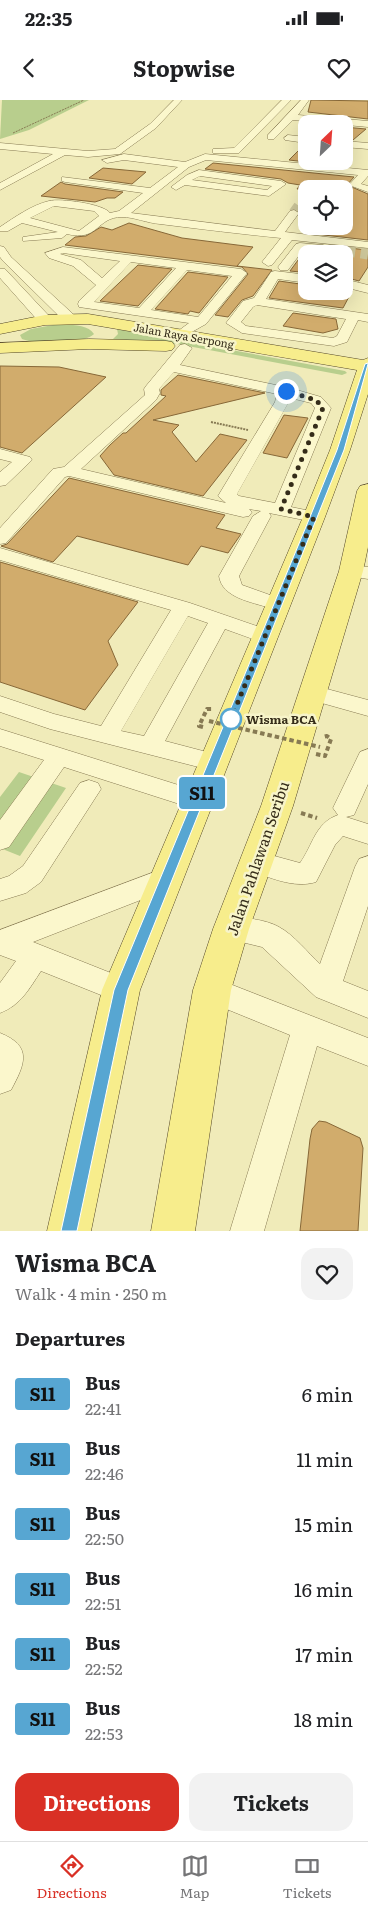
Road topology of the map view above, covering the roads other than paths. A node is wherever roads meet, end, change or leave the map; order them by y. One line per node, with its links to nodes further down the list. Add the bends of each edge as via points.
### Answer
1 (178, 100): 14 (street, via 153,126 117,152)
2 (287, 100): 5 (street)
3 (305, 100): 4 (street)
4 (291, 117): 5 (street); 8 (street); 9 (street)
5 (268, 119): 13 (street, via 236,151)
6 (368, 122): 7 (street)
7 (353, 123)
8 (298, 126)
9 (267, 141)
10 (353, 145): 12 (street)
11 (0, 146): 14 (street)
12 (368, 146)
13 (211, 151)
14 (65, 152): 20 (street)
15 (364, 160): 18 (street)
16 (104, 162): 17 (street, via 124,157)
17 (182, 167): 18 (street, via 205,157 250,157); 22 (street)
18 (363, 173): 21 (street, via 354,185)
19 (66, 179): 22 (street)
20 (0, 187)
21 (368, 189)
22 (150, 191): 25 (street)
23 (266, 196): 23 (street, via 281,184 199,173 179,185)
24 (294, 213): 30 (street)
25 (122, 214): 26 (street); 30 (street, via 195,225 190,234)
26 (105, 217): 27 (street, via 104,212 97,208 52,203); 29 (street, via 86,233)
27 (20, 219): 28 (street); 29 (street)
28 (4, 229)
29 (73, 234): 31 (street)
30 (286, 238): 32 (street); 36 (street)
31 (27, 239)
32 (368, 245)
33 (0, 248): 45 (street)
34 (298, 249): 38 (street)
35 (128, 258): 37 (street); 41 (street); 41 (street, via 63,250 51,253 77,263)
36 (268, 262)
37 (185, 266): 47 (street); 53 (street, via 241,273)
38 (284, 267)
39 (0, 270): 46 (street)
40 (298, 278): 44 (street, via 275,276)
41 (103, 285): 47 (street, via 84,304)
42 (353, 285): 43 (street)
43 (368, 289): 48 (street)
44 (260, 298)
45 (48, 299): 46 (street); 49 (street)
46 (29, 302): 52 (street)
47 (142, 312): 53 (street)
48 (355, 313): 48 (street, via 342,339 334,342 242,329 233,323 248,304 256,302); 50 (street)
49 (68, 318): 51 (main road, Jalan Raya Serpong); 52 (main road, Jalan Raya Serpong)
50 (368, 318)
51 (88, 319): 56 (main road, Jalan Raya Serpong); 57 (main road, via 105,327 110,334 104,341)
52 (45, 320): 54 (main road, Jalan Raya Serpong)
53 (201, 321): 56 (street)
54 (23, 325): 55 (main road, Jalan Raya Serpong); 58 (main road, via 8,337 9,341)
55 (0, 329)
56 (183, 341): 57 (main road, Jalan Raya Serpong); 60 (street); 61 (main road, Jalan Raya Serpong); 61 (main road, Jalan Raya Serpong)
57 (89, 344): 58 (main road, Jalan Raya Serpong)
58 (24, 347): 59 (main road, Jalan Raya Serpong)
59 (0, 348)
60 (170, 367): 62 (street); 64 (street, via 151,390 151,397)
61 (354, 374): 69 (main road, via 340,450)
62 (286, 391): 67 (street, via 316,400 323,408); 67 (street, via 283,402 227,496)
63 (0, 454): 65 (street, via 24,460)
64 (69, 471): 68 (street); 70 (street, via 59,473)
65 (0, 481)
66 (368, 493): 72 (main road, Jalan Pahlawan Seribu)
67 (281, 509): 69 (street)
68 (262, 516): 69 (street); 73 (street, via 229,576 230,584 235,589)
69 (312, 522): 73 (main road)
70 (0, 539)
71 (0, 554): 74 (street)
72 (360, 572): 77 (main road, Jalan Pahlawan Seribu)
73 (277, 604): 76 (main road)
74 (183, 607): 75 (street); 80 (street)
75 (220, 620): 76 (street); 82 (street)
76 (264, 636): 85 (main road)
77 (312, 693): 79 (street); 91 (main road, Jalan Pahlawan Seribu)
78 (0, 704): 80 (street, via 50,721)
79 (368, 708)
80 (108, 734): 82 (street)
81 (1, 739): 83 (street)
82 (151, 745): 85 (street)
83 (59, 756): 87 (street); 90 (street)
84 (368, 758): 88 (street)
85 (214, 762): 87 (main road)
86 (89, 789): 94 (street, via 32,874 17,885)
87 (198, 801): 93 (main road)
88 (342, 816): 89 (street); 91 (street, via 328,832 313,868 307,874)
89 (368, 834)
90 (0, 840)
91 (256, 862): 95 (main road, Jalan Pahlawan Seribu)
92 (368, 867): 98 (street)
93 (165, 879): 96 (street); 99 (main road)
94 (0, 890)
95 (231, 929): 98 (street, via 270,936); 100 (main road, Jalan Pahlawan Seribu)
96 (1, 942): 97 (street)
97 (35, 956): 99 (street); 101 (street, via 13,990)
98 (326, 988): 102 (street)
99 (121, 990): 107 (main road)
100 (212, 990): 103 (street); 108 (main road, Jalan Pahlawan Seribu)
101 (0, 1000)
102 (368, 1005)
103 (308, 1028): 105 (street); 109 (street)
104 (0, 1047): 106 (street, via 9,1056)
105 (368, 1052)
106 (0, 1079)
107 (69, 1231)
108 (173, 1231)
109 (247, 1231)

